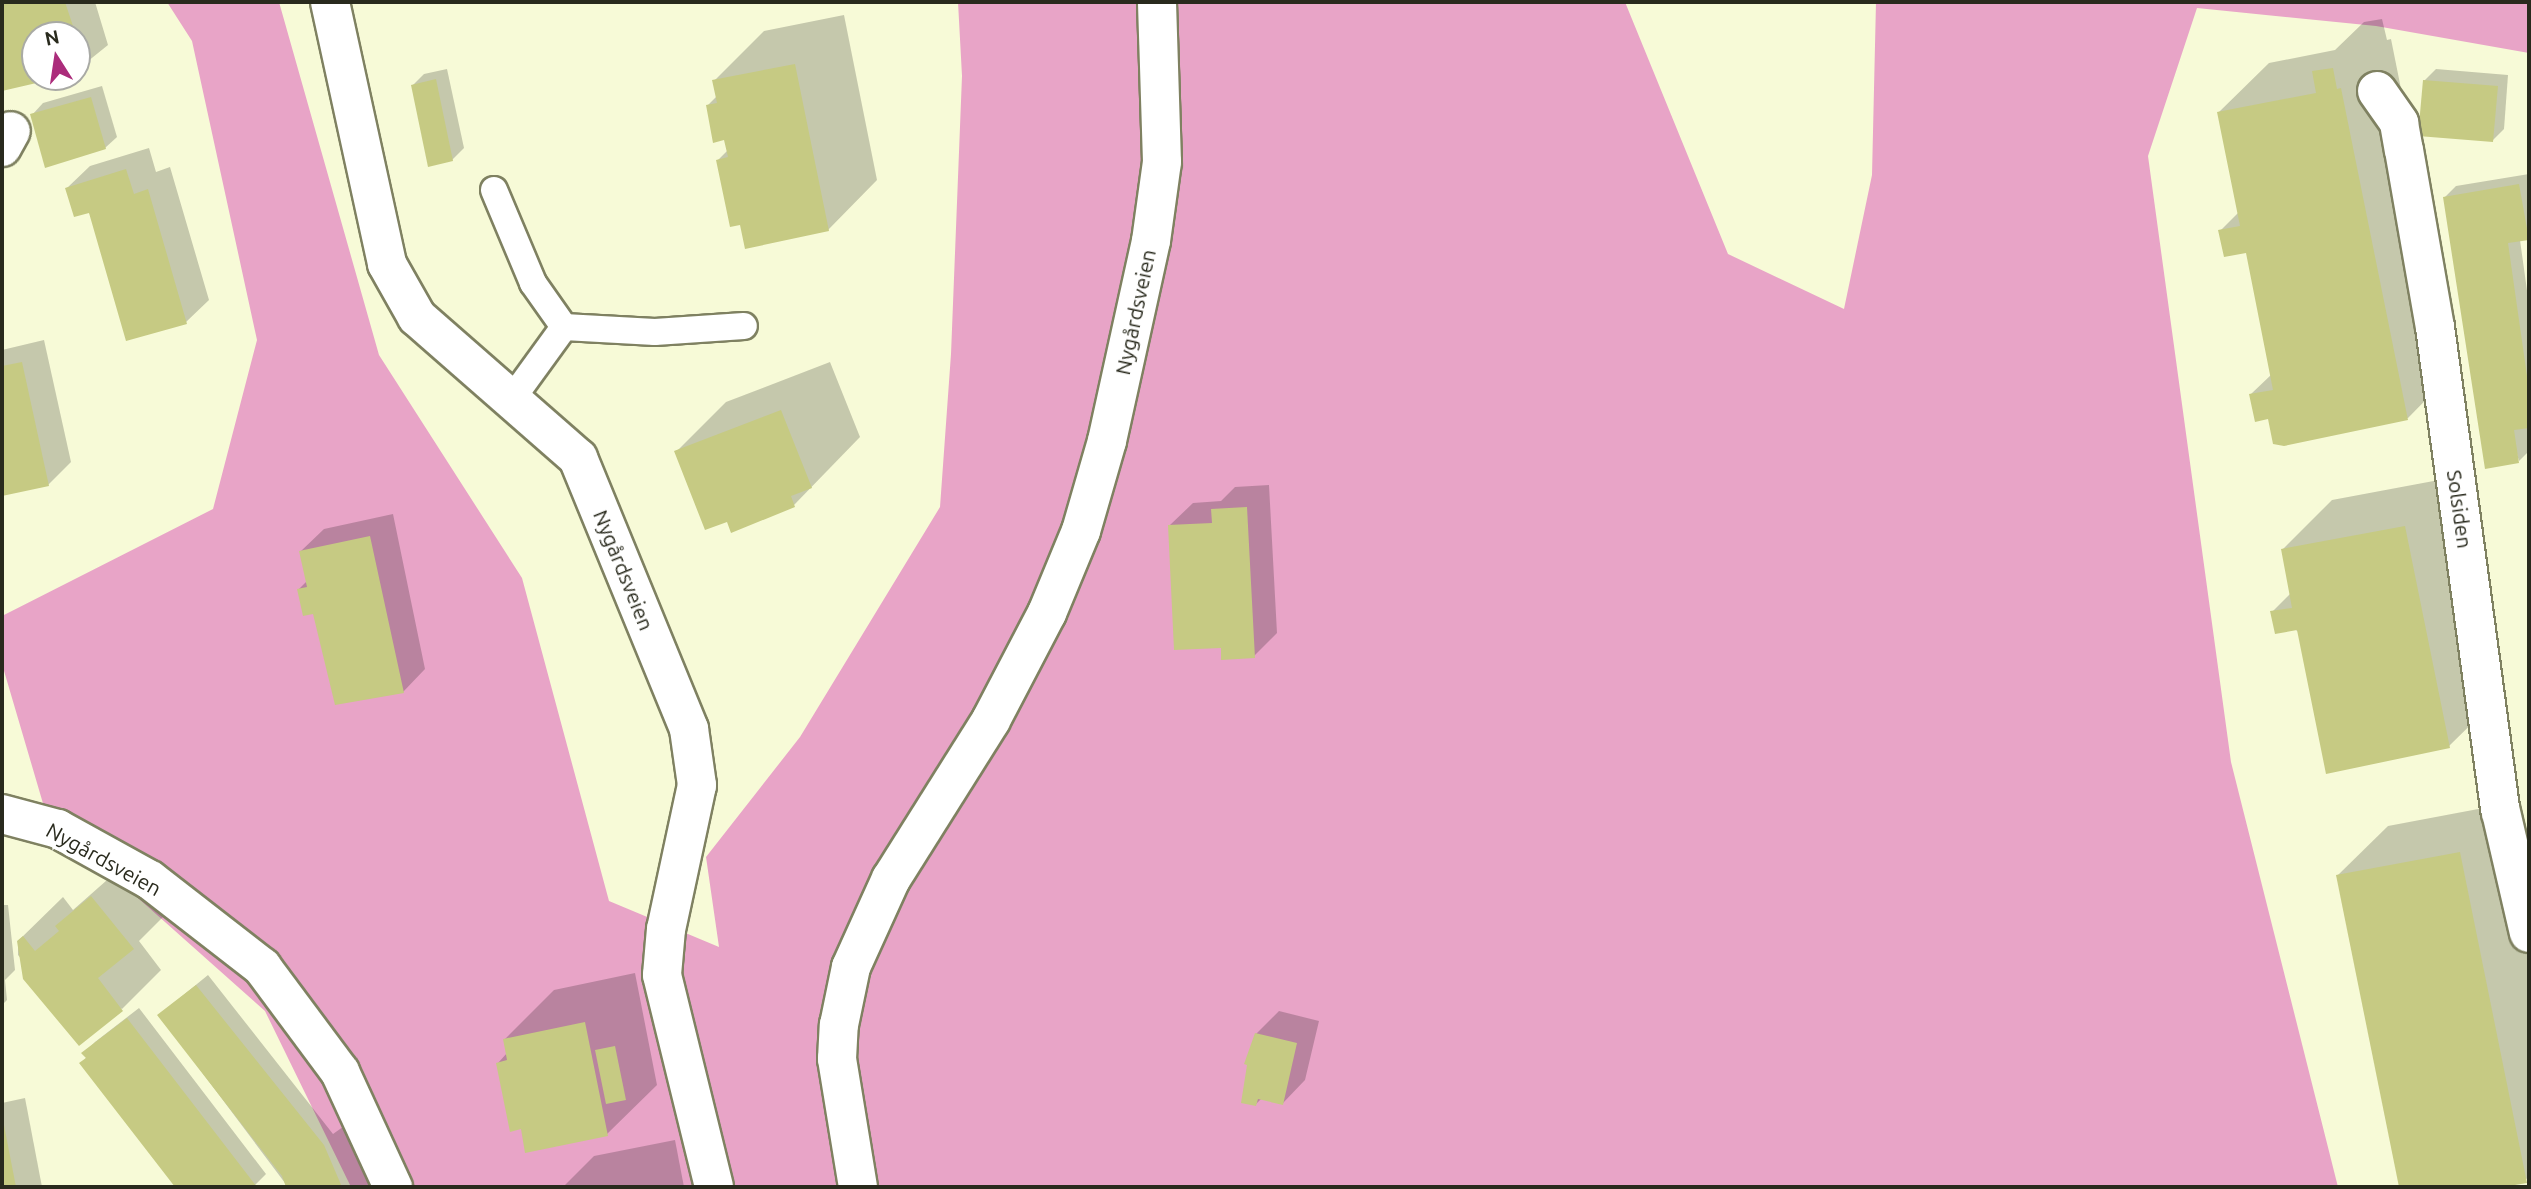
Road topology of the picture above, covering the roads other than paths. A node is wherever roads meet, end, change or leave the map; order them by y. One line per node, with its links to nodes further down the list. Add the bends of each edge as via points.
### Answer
1 (1157, 2): 12 (street, Nygårdsveien, via 1162,162 1151,241 1107,442 1081,531 1046,613 991,720 891,879 851,967 837,1059)
2 (341, 9): 7 (street, Nygårdsveien, via 387,264 417,317)
3 (2377, 91): 9 (street, Solsiden, via 2399,123 2404,150 2435,327 2501,812)
4 (494, 190): 6 (lane, via 533,283)
5 (744, 326): 6 (lane, via 655,332)
6 (564, 327): 7 (lane)
7 (511, 400): 11 (street, Nygårdsveien, via 578,458 689,729 697,785 666,929 662,975)
8 (2, 814): 10 (street, Nygårdsveien, via 58,829 150,880 262,967 340,1072)
9 (2529, 933)
10 (393, 1187)
11 (714, 1187)
12 (858, 1187)

